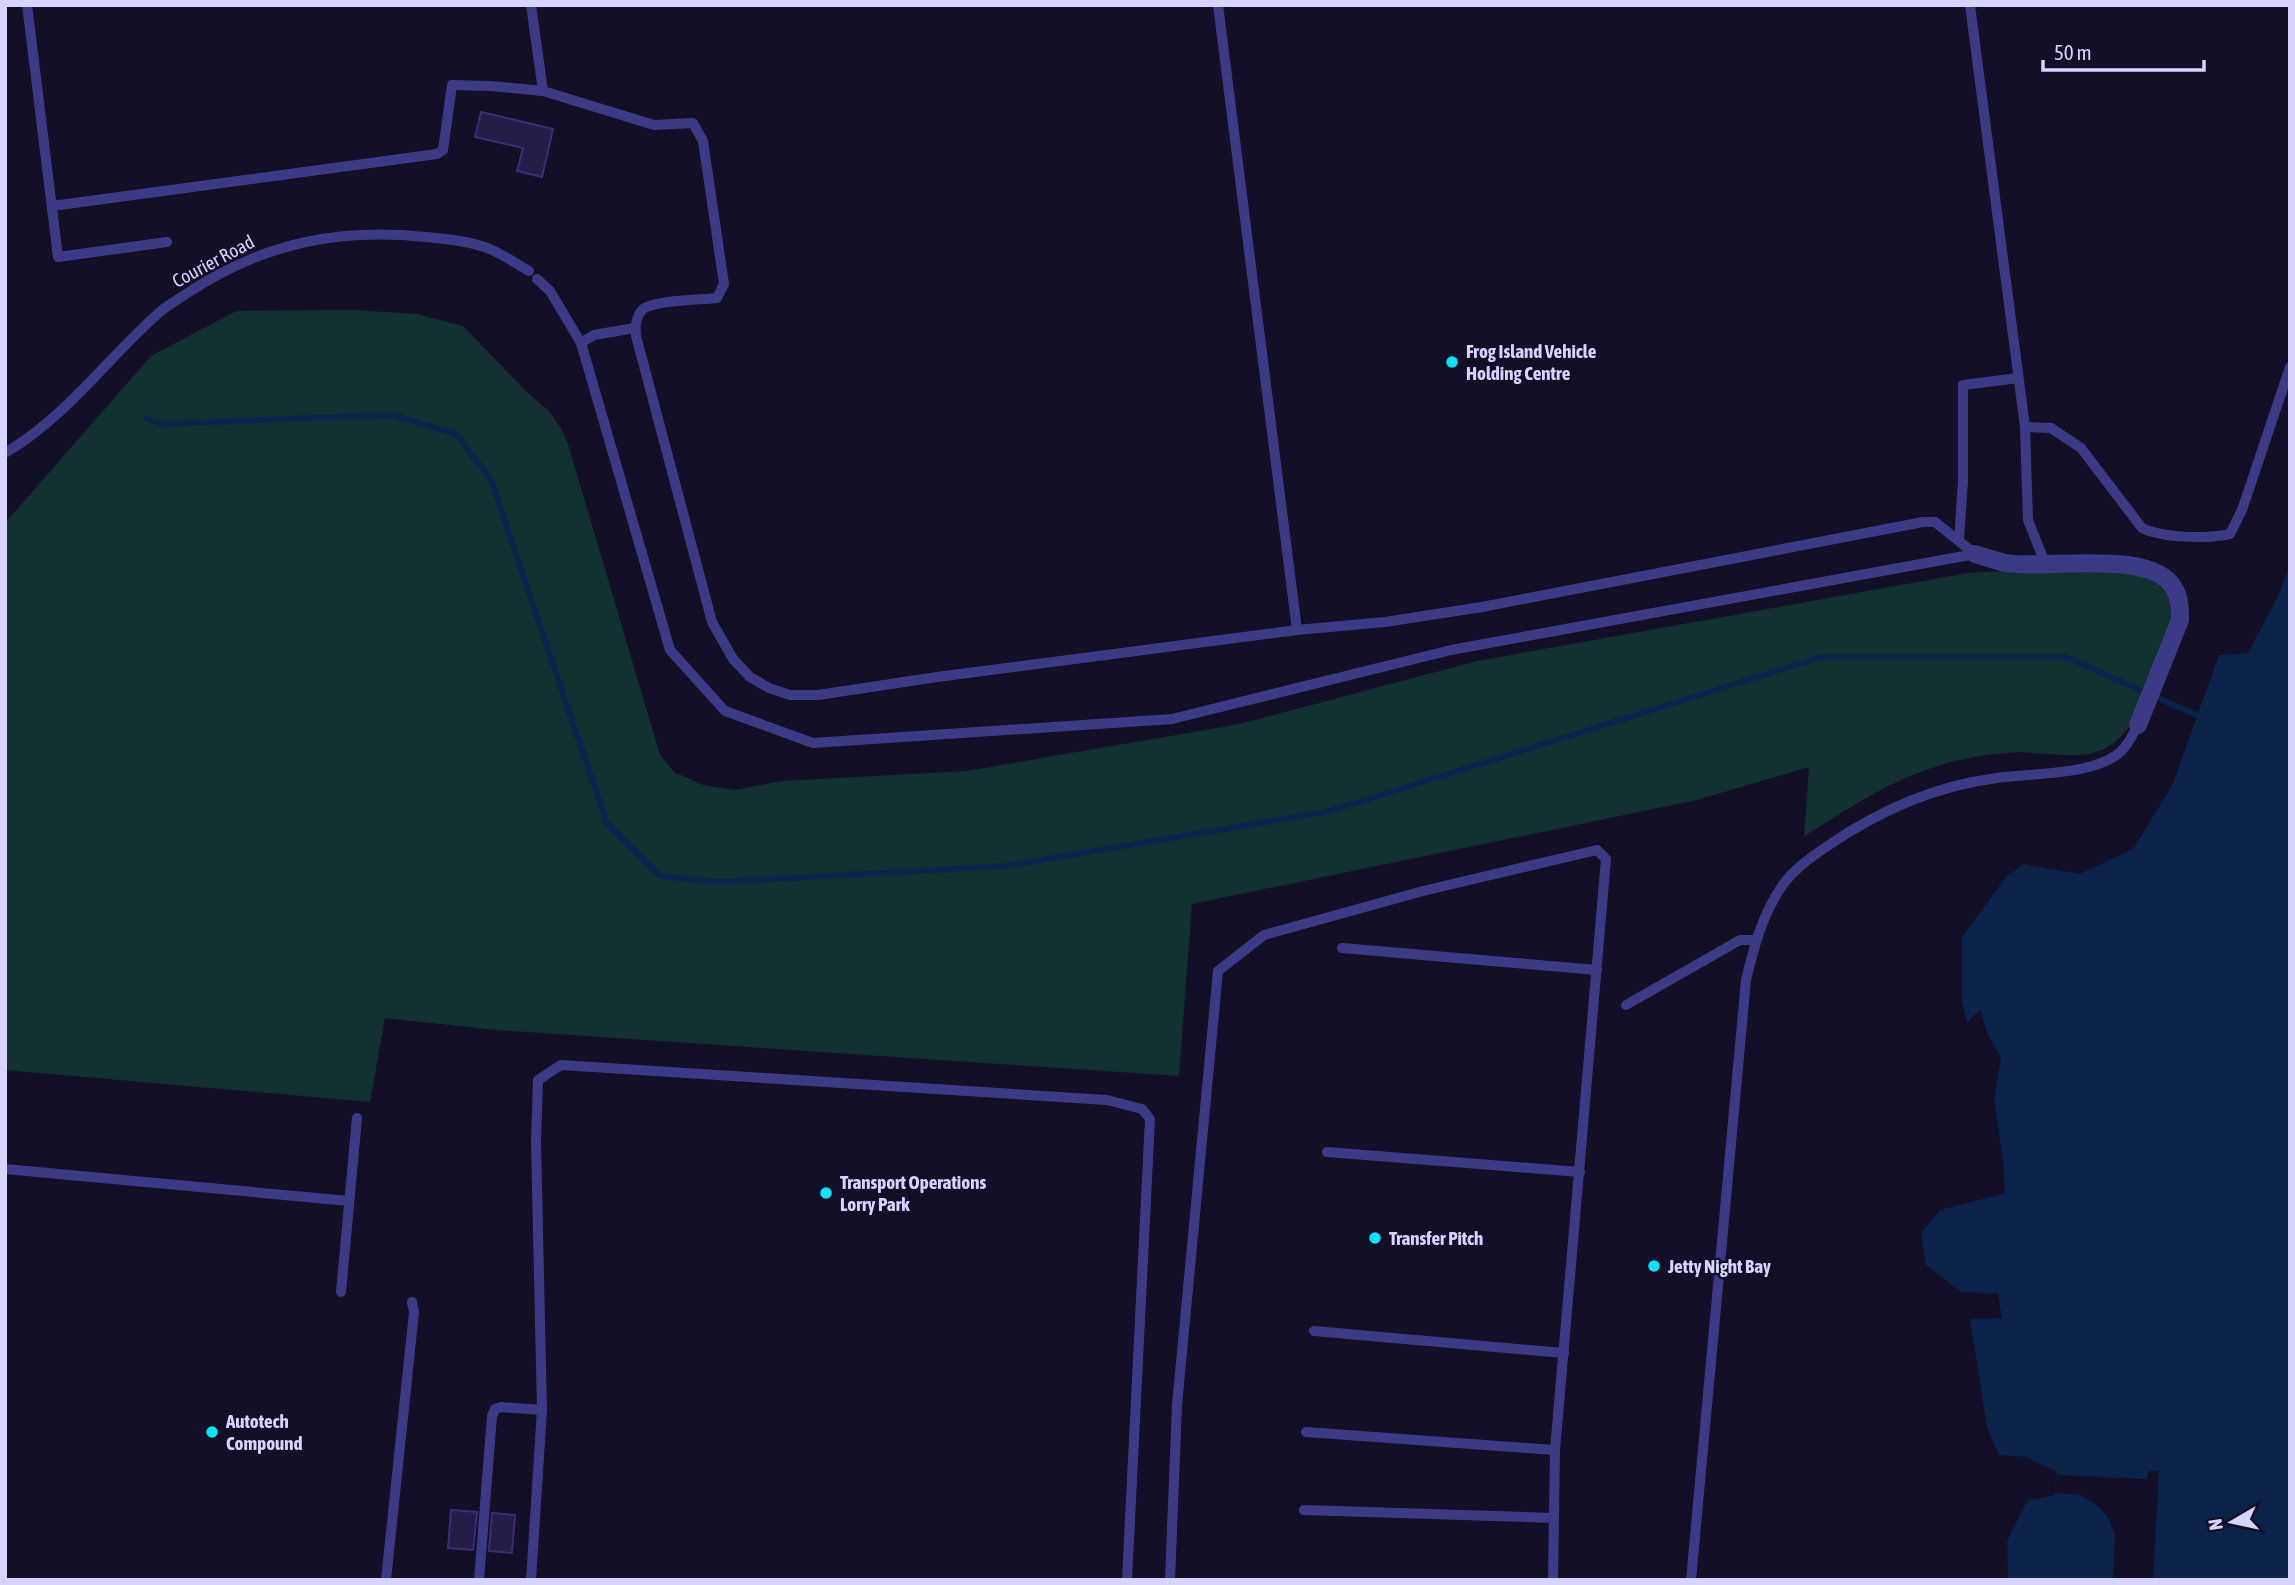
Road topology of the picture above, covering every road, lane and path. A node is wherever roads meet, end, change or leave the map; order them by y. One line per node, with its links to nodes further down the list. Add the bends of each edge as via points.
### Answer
1 (27, 5): 6 (lane)
2 (531, 5): 5 (lane)
3 (1218, 5): 17 (lane)
4 (1970, 5): 11 (lane)
5 (543, 91): 6 (lane, via 452,85 443,150 438,154); 8 (lane, via 654,125 693,123 703,141 722,293 717,298 656,304 643,310)
6 (52, 206): 7 (lane, via 58,257)
7 (167, 242)
8 (635, 328): 9 (lane, via 594,335); 17 (lane, via 712,622 733,659 769,688 790,695 818,695)
9 (581, 342): 13 (lane, Courier Road, via 550,291 491,249 448,239 384,233 323,238 269,251 216,275 163,309 81,393); 15 (lane, via 670,650 724,711 813,743 1172,719 1451,650)
10 (2290, 367): 12 (lane, via 2242,510 2230,534 2217,537 2152,533 2142,528 2081,448 2051,428)
11 (2018, 378): 12 (lane); 14 (lane, via 1963,385)
12 (2025, 428): 16 (lane, via 2028,520)
13 (5, 453)
14 (1959, 540): 15 (lane); 17 (lane, via 1936,522 1923,522 1482,607)
15 (1975, 554): 16 (street, via 2008,564)
16 (2045, 564): 18 (street, via 2140,567 2161,575 2174,587 2180,620)
17 (1297, 630)
18 (2138, 725): 19 (lane, via 2123,750 2083,768 1946,787 1885,809 1842,836 1783,884)
19 (1756, 940): 22 (lane, via 1741,940); 43 (lane, via 1746,981)
20 (1342, 948): 21 (lane)
21 (1597, 970): 26 (lane); 41 (lane, via 1606,859 1597,850 1264,934 1218,971 1177,1405)
22 (1626, 1005)
23 (357, 1118): 27 (lane)
24 (1327, 1152): 26 (lane)
25 (5, 1169): 27 (lane)
26 (1580, 1172): 31 (lane)
27 (349, 1201): 28 (lane)
28 (341, 1292)
29 (412, 1302): 37 (lane)
30 (1314, 1331): 31 (lane)
31 (1564, 1353): 34 (lane)
32 (542, 1410): 38 (lane, via 500,1407 492,1416); 39 (lane); 40 (lane, via 538,1080 561,1065 1107,1100 1142,1109 1150,1119)
33 (1306, 1432): 34 (lane)
34 (1555, 1450): 36 (lane)
35 (1304, 1510): 36 (lane)
36 (1554, 1518): 42 (lane)
37 (386, 1580)
38 (479, 1580)
39 (531, 1580)
40 (1127, 1580)
41 (1170, 1580)
42 (1553, 1580)
43 (1691, 1580)

